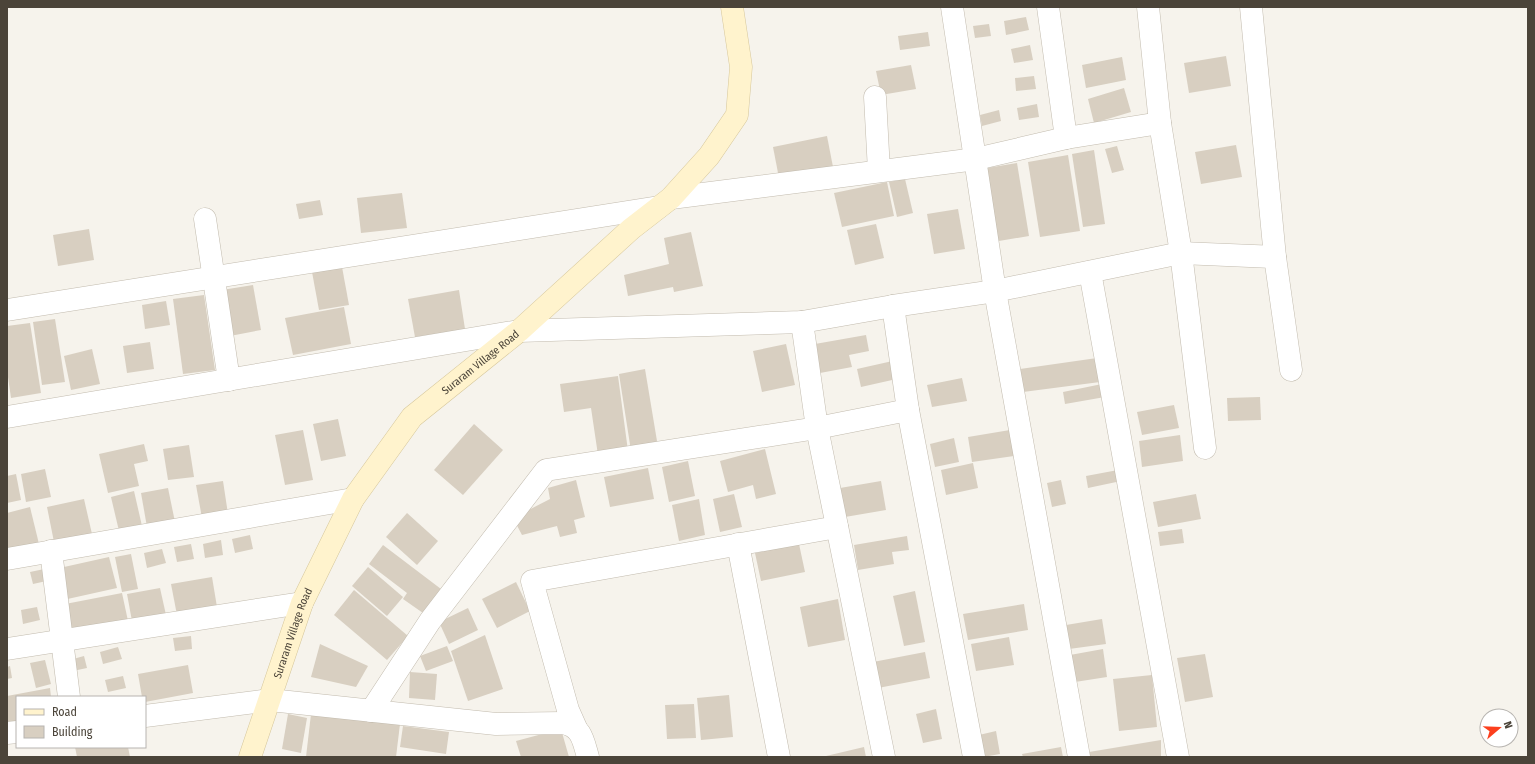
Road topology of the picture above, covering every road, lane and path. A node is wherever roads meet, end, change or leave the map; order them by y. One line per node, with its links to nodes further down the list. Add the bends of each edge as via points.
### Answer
1 (732, 7): 11 (main road, Suraram Village Road, via 741,67 737,115 709,156)
2 (952, 7): 9 (street)
3 (1048, 7): 8 (street)
4 (1148, 7): 7 (street)
5 (1251, 7): 14 (street)
6 (875, 97): 10 (street)
7 (1160, 123): 8 (street); 13 (street)
8 (1066, 138): 9 (street)
9 (976, 159): 10 (street); 17 (street)
10 (879, 171): 11 (street)
11 (665, 202): 16 (street); 21 (main road, Suraram Village Road, via 631,229)
12 (205, 219): 16 (street)
13 (1181, 253): 14 (street); 15 (street); 27 (street)
14 (1275, 257): 22 (street)
15 (1090, 272): 17 (street); 47 (street)
16 (213, 278): 19 (street); 23 (street)
17 (995, 291): 18 (street); 46 (street)
18 (893, 306): 20 (street); 24 (street)
19 (7, 310)
20 (802, 322): 21 (street); 26 (street)
21 (519, 331): 23 (street); 28 (main road, Suraram Village Road, via 412,417)
22 (1291, 370)
23 (229, 380): 25 (street)
24 (908, 410): 26 (street); 45 (street)
25 (7, 417)
26 (817, 428): 29 (street); 38 (street, via 546,470 430,621)
27 (1205, 448)
28 (353, 499): 31 (street); 33 (main road, Suraram Village Road)
29 (837, 527): 30 (street); 44 (street)
30 (738, 544): 40 (street, via 532,581 568,710); 43 (street)
31 (51, 551): 32 (street); 34 (street)
32 (7, 559)
33 (302, 603): 34 (street); 37 (main road, Suraram Village Road)
34 (62, 641): 35 (street); 36 (street)
35 (7, 649)
36 (69, 696)
37 (270, 700): 38 (street); 39 (street); 41 (main road, Suraram Village Road)
38 (371, 711): 40 (street, via 496,724 563,723)
39 (146, 716)
40 (576, 728): 42 (street)
41 (250, 757)
42 (588, 757)
43 (779, 757)
44 (884, 757)
45 (974, 757)
46 (1079, 757)
47 (1178, 757)

